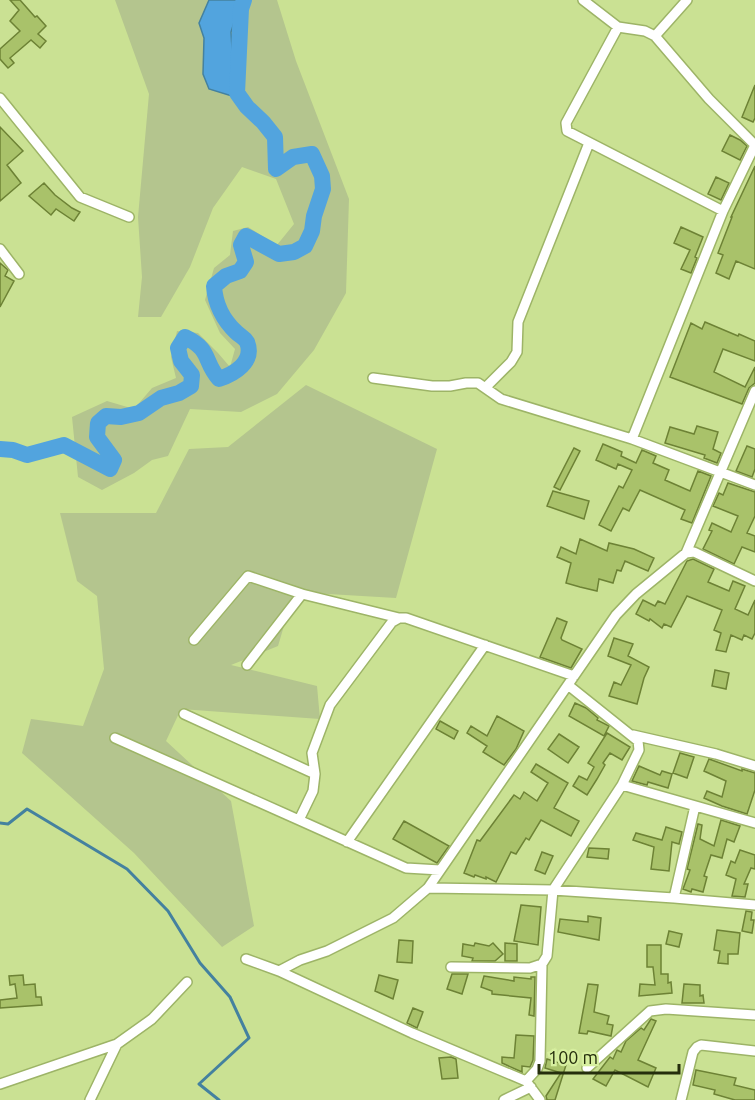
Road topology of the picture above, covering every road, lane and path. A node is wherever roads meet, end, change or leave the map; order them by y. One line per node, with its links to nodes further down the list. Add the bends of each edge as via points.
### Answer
1 (582, 0): 3 (street)
2 (687, 0): 4 (street)
3 (618, 27): 4 (street); 6 (street, via 566,123 567,130)
4 (655, 36): 7 (street)
5 (0, 98): 9 (street, via 80,197)
6 (589, 143): 8 (street); 13 (street, via 518,322 517,352)
7 (755, 145): 8 (street)
8 (723, 211): 15 (street)
9 (129, 217)
10 (0, 249): 11 (street)
11 (20, 274)
12 (373, 378): 13 (street, via 441,386 478,383)
13 (486, 387): 15 (street, via 501,399)
14 (755, 392): 16 (street)
15 (632, 439): 16 (street)
16 (721, 471): 17 (street); 18 (street)
17 (755, 485)
18 (686, 553): 19 (street, via 694,552); 25 (street, via 616,615)
19 (755, 581)
20 (302, 594): 21 (street); 22 (street, via 248,576); 24 (street)
21 (399, 618): 23 (street); 30 (street, via 330,705 312,753)
22 (194, 640)
23 (485, 645): 25 (street); 35 (street)
24 (247, 665)
25 (571, 681): 27 (street); 36 (street)
26 (184, 714): 30 (street)
27 (629, 734): 29 (street); 31 (street, via 638,741 639,750)
28 (115, 738): 33 (street)
29 (755, 766)
30 (315, 774): 33 (street, via 313,791)
31 (622, 785): 32 (street); 38 (street)
32 (695, 806): 34 (street); 39 (street)
33 (299, 820): 35 (street)
34 (755, 823)
35 (347, 842): 36 (street, via 406,868)
36 (440, 870): 37 (street)
37 (428, 888): 38 (street); 44 (street, via 393,918)
38 (553, 890): 39 (street); 42 (street, via 547,956)
39 (674, 898): 40 (street)
40 (755, 906)
41 (246, 959): 44 (street)
42 (542, 964): 43 (street, via 530,968); 51 (street, via 540,1061)
43 (451, 967)
44 (279, 971): 51 (street)
45 (187, 982): 47 (street, via 152,1019)
46 (755, 1015): 49 (street, via 650,1011)
47 (117, 1044): 50 (street); 52 (street)
48 (755, 1051): 55 (street, via 697,1047)
49 (587, 1068)
50 (0, 1084)
51 (529, 1084): 53 (street); 54 (street)
52 (90, 1100)
53 (504, 1100)
54 (540, 1100)
55 (681, 1100)

